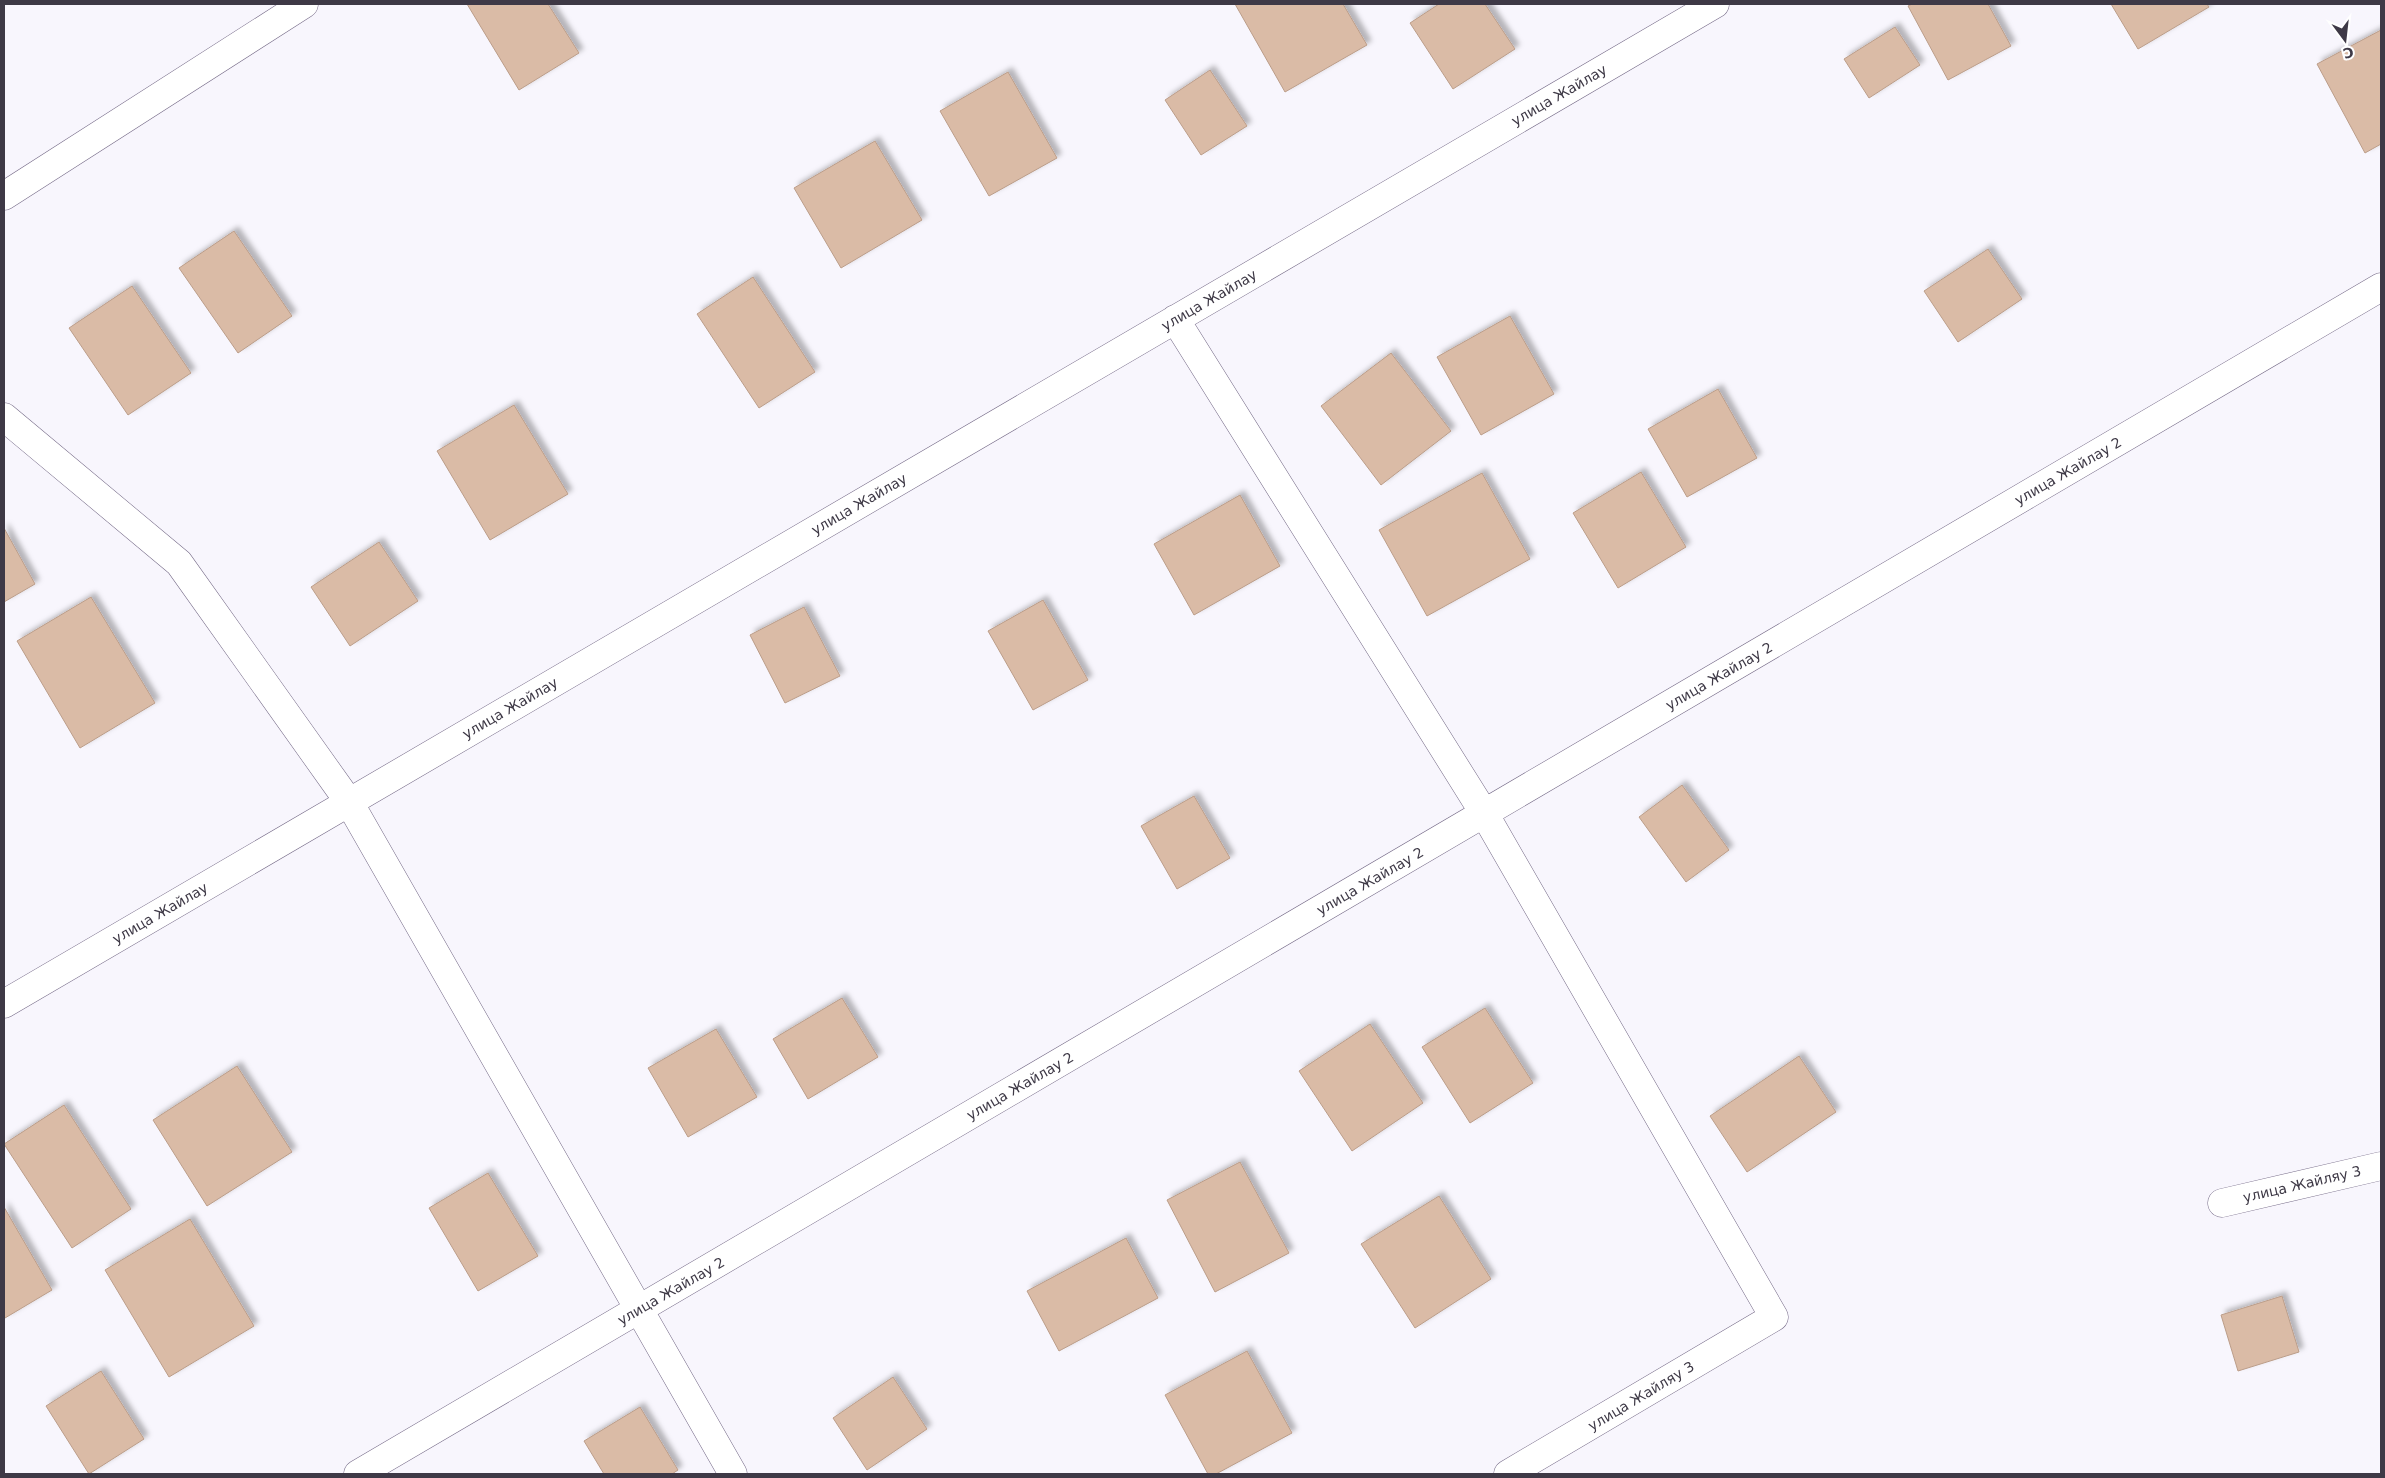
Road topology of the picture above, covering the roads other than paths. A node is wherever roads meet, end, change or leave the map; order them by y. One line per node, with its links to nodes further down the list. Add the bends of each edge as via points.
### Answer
1 (304, 4): 3 (street)
2 (1715, 4): 5 (street, улица Жайлау)
3 (4, 196)
4 (2381, 287): 8 (street, улица Жайлау 2)
5 (1175, 319): 7 (street, улица Жайлау); 8 (street)
6 (4, 417): 7 (street, via 179,563)
7 (349, 802): 9 (street, улица Жайлау); 12 (street)
8 (1484, 813): 12 (street, улица Жайлау 2); 15 (street, улица Жайляу 3, via 1774,1317)
9 (4, 1004)
10 (2381, 1166): 11 (street, улица Жайляу 3)
11 (2222, 1202)
12 (639, 1309): 13 (street, улица Жайлау 2); 14 (street)
13 (358, 1474)
14 (732, 1474)
15 (1508, 1474)

